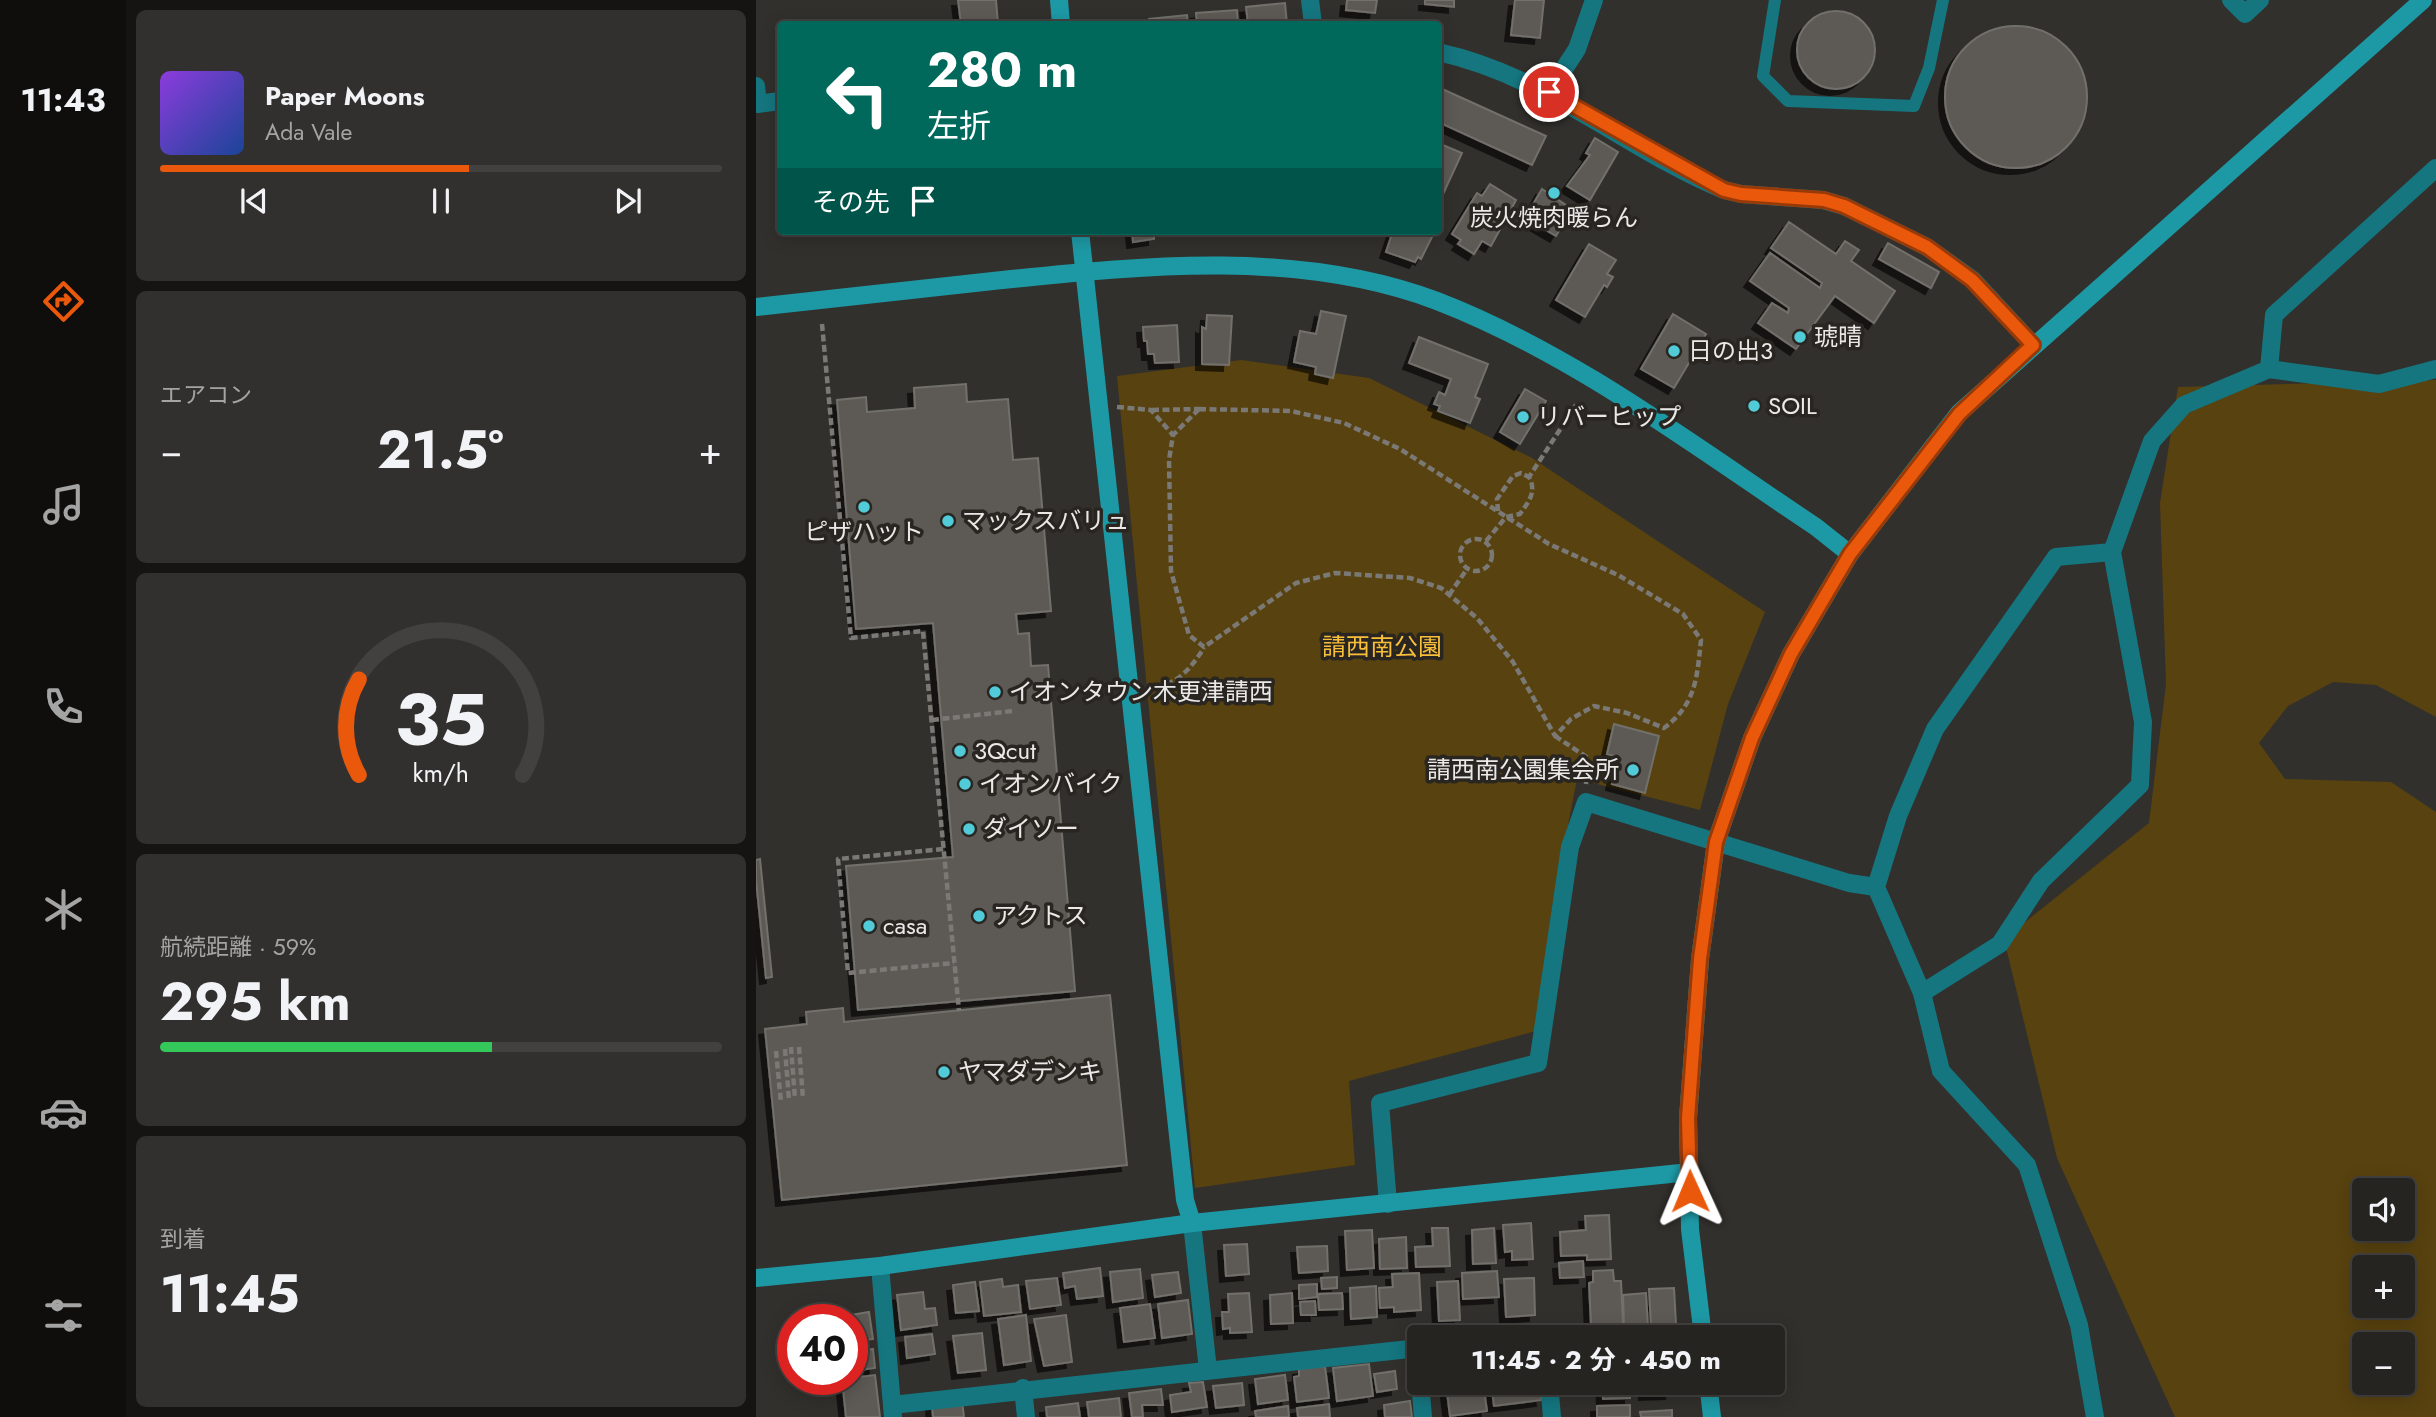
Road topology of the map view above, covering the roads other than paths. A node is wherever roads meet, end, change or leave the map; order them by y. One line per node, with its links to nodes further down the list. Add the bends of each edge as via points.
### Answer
1 (1059, 0): 9 (street)
2 (1310, 0): 10 (street)
3 (1594, 0): 13 (street, via 1577,49)
4 (1775, 0): 5 (lane, via 1763,76 1788,102 1914,106 1929,68)
5 (1942, 0)
6 (2231, 0): 7 (street, via 2245,14)
7 (2260, 0)
8 (2423, 0): 19 (street)
9 (1061, 21)
10 (1313, 21)
11 (1442, 53): 13 (street)
12 (756, 86): 14 (street, via 758,104)
13 (1549, 92): 19 (street, via 1724,190 1824,200 1927,247 1972,280)
14 (777, 101)
15 (2436, 168): 20 (street, via 2274,315)
16 (1080, 235): 17 (street)
17 (1084, 272): 18 (street); 23 (street, via 1275,267 1382,284 1436,300 1495,325 1586,374); 29 (street, via 1184,1187)
18 (756, 307)
19 (2033, 345): 23 (street, via 1959,414)
20 (2269, 369): 21 (street, via 2379,384); 22 (street, via 2184,405 2152,441)
21 (2436, 369)
22 (2112, 552): 25 (street, via 2056,557 1936,730 1898,816); 26 (street, via 2143,722 2140,785 2041,881 2000,944)
23 (1850, 554): 24 (street, via 1791,654 1752,738)
24 (1716, 842): 25 (street); 27 (street, via 1691,1055); 28 (street, via 1586,802 1570,847 1538,1063 1380,1103)
25 (1876, 887): 26 (street)
26 (1922, 993): 44 (street, via 1941,1071 2026,1165 2079,1325)
27 (1690, 1172): 28 (street); 32 (street, via 1690,1229)
28 (1388, 1204): 29 (street)
29 (1192, 1223): 30 (street); 34 (street)
30 (880, 1266): 31 (street); 39 (street)
31 (756, 1278)
32 (1702, 1325)
33 (1407, 1349): 34 (street)
34 (1208, 1370): 35 (street)
35 (1023, 1388): 39 (street); 40 (street)
36 (1421, 1395): 41 (street)
37 (1550, 1395): 42 (street)
38 (1709, 1395): 43 (street)
39 (892, 1411)
40 (1026, 1417)
41 (1423, 1417)
42 (1552, 1417)
43 (1712, 1417)
44 (2095, 1417)

